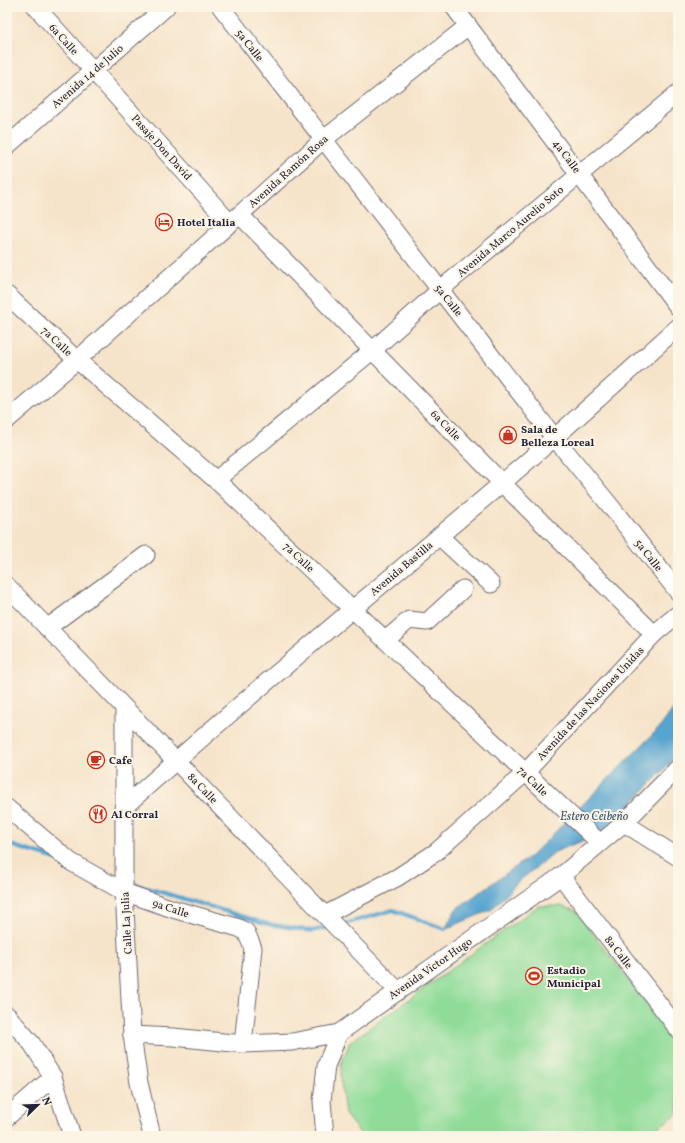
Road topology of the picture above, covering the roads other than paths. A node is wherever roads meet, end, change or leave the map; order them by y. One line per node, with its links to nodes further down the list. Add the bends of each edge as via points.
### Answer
1 (36, 7): 6 (street, 6a Calle)
2 (166, 7): 6 (street, Avenida 14 de Julio)
3 (221, 7): 8 (street, 5a Calle)
4 (454, 7): 5 (street, 4a Calle)
5 (468, 26): 8 (street, Avenida Ramón Rosa); 10 (street, 4a Calle)
6 (93, 71): 9 (street, Avenida 14 de Julio); 11 (street, Pasaje Don David)
7 (678, 93): 10 (street, Avenida Marco Aurelio Soto)
8 (323, 140): 11 (street, Avenida Ramón Rosa); 12 (street, 5a Calle)
9 (7, 146)
10 (579, 173): 12 (street, Avenida Marco Aurelio Soto); 14 (street, 4a Calle)
11 (235, 219): 16 (street, 6a Calle); 17 (street, Avenida Ramón Rosa)
12 (441, 289): 16 (street, Avenida Marco Aurelio Soto); 19 (street, 5a Calle)
13 (7, 294): 17 (street, 7a Calle)
14 (678, 307)
15 (678, 327): 19 (street, Avenida Bastilla)
16 (373, 350): 20 (street, Avenida Marco Aurelio Soto); 21 (street, 6a Calle)
17 (77, 360): 18 (street, Avenida Ramón Rosa); 20 (street, 7a Calle)
18 (7, 420)
19 (554, 438): 21 (street, Avenida Bastilla); 27 (street, 5a Calle)
20 (216, 480): 28 (street, 7a Calle)
21 (502, 483): 22 (street, Avenida Bastilla); 31 (street, 6a Calle)
22 (439, 536): 24 (street); 28 (street, Avenida Bastilla)
23 (146, 555): 30 (street)
24 (491, 584)
25 (7, 586): 30 (street, 8a Calle)
26 (463, 589): 32 (street, via 427,622 408,620)
27 (678, 592)
28 (353, 608): 32 (street, 7a Calle); 34 (street, Avenida Bastilla)
29 (678, 614): 31 (street, Avenida de las Naciones Unidas)
30 (47, 628): 33 (street, 8a Calle)
31 (654, 634): 36 (street, Avenida de las Naciones Unidas)
32 (387, 640): 36 (street, 7a Calle)
33 (124, 708): 34 (street, 8a Calle); 38 (street, Calle La Julia)
34 (176, 760): 38 (street, Avenida Bastilla); 44 (street, 8a Calle)
35 (678, 768): 39 (street, Avenida Víctor Hugo)
36 (525, 773): 40 (street, 7a Calle); 44 (street, Avenida de las Naciones Unidas, via 436,852 398,877)
37 (7, 808): 43 (street, 9a Calle, via 71,862)
38 (124, 808): 43 (street, Calle La Julia)
39 (624, 823): 40 (street, Avenida Víctor Hugo); 41 (street)
40 (600, 843): 42 (street, Avenida Víctor Hugo)
41 (678, 857)
42 (561, 876): 45 (street, Avenida Víctor Hugo); 47 (street, 8a Calle)
43 (124, 892): 49 (street, Calle La Julia); 50 (street, 9a Calle, via 246,932 253,948)
44 (325, 915): 45 (street, 8a Calle)
45 (398, 991): 48 (street, Avenida Víctor Hugo)
46 (7, 1015): 51 (street, via 32,1044)
47 (678, 1029)
48 (339, 1033): 50 (street, Avenida Víctor Hugo, via 292,1042); 55 (street, via 326,1066 322,1101)
49 (132, 1035): 50 (street, Avenida Víctor Hugo); 54 (street, Calle La Julia, via 139,1083)
50 (243, 1044)
51 (53, 1076): 52 (street); 53 (street)
52 (7, 1117)
53 (72, 1136)
54 (152, 1136)
55 (326, 1136)

